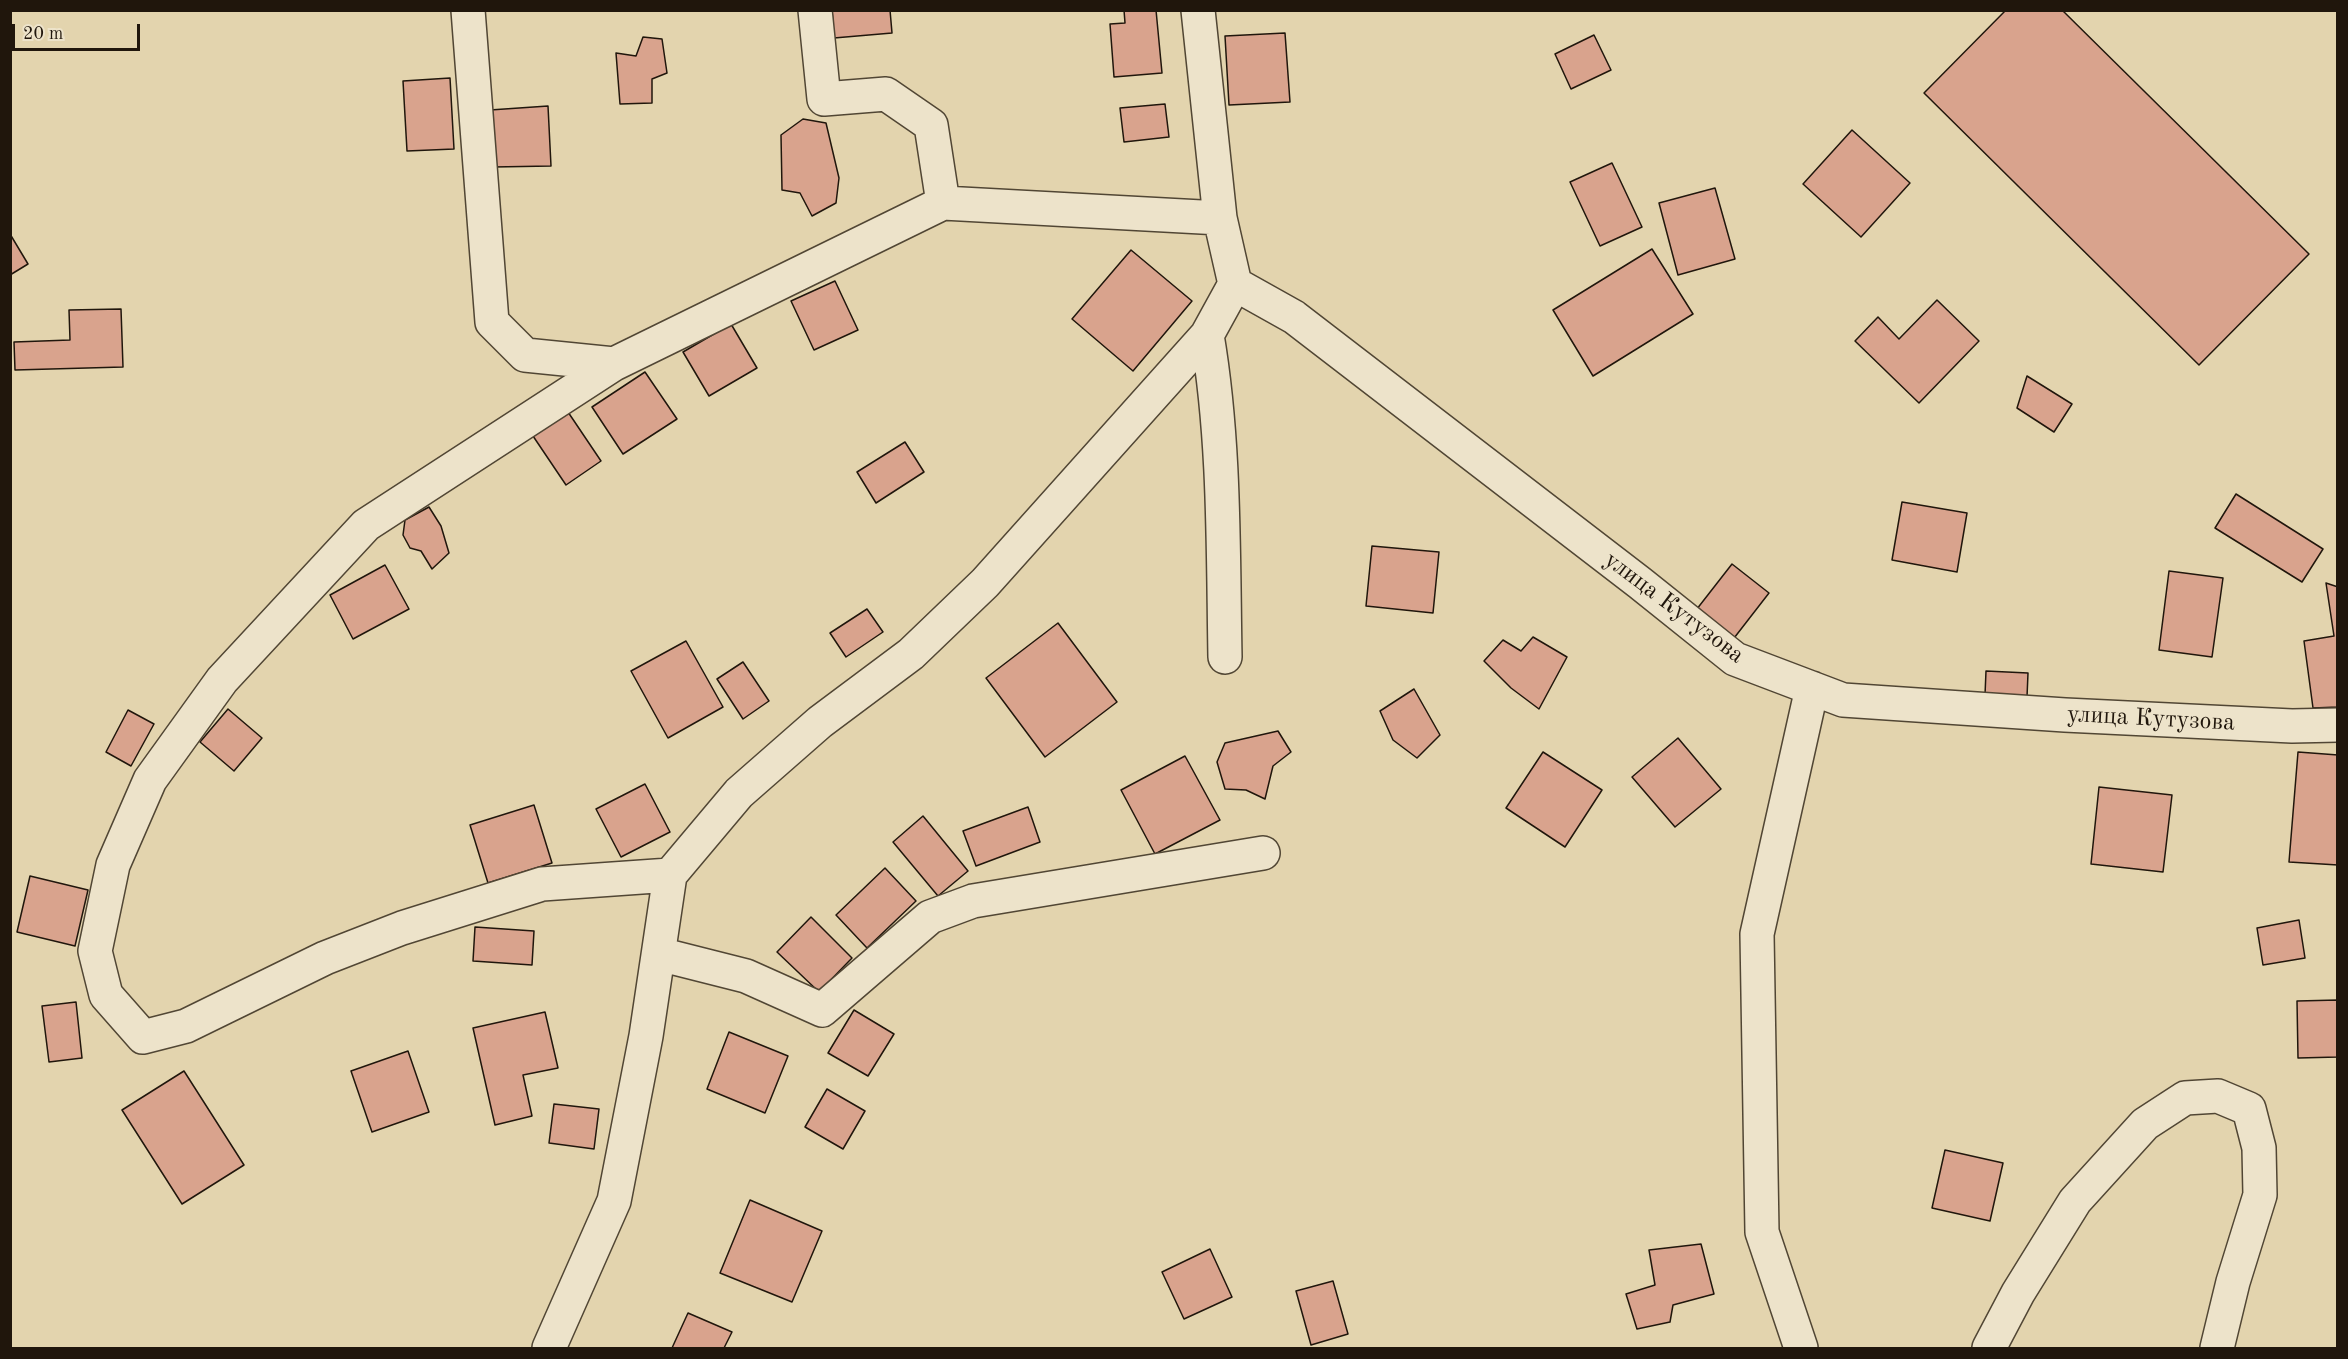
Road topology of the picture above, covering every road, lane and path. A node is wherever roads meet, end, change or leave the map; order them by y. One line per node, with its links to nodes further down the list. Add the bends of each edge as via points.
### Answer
1 (468, 10): 8 (street, via 492,322 525,354)
2 (815, 10): 4 (street, via 824,99 886,94 931,125)
3 (1198, 10): 5 (street)
4 (943, 203): 5 (street); 8 (street)
5 (1220, 218): 6 (street)
6 (1235, 284): 7 (street); 10 (street, улица Кутузова, via 1294,317 1735,660)
7 (1207, 335): 9 (street, via 1214,377 1223,517); 13 (street, via 985,583 911,654 820,722 740,793)
8 (614, 364): 13 (street, via 366,525 222,680 150,780 113,865 95,951 106,995 143,1037 186,1026 325,958 542,884)
9 (1225, 657)
10 (1812, 688): 11 (street, улица Кутузова, via 1843,700 2113,718); 16 (street, via 1757,934 1762,1232)
11 (2337, 725)
12 (1263, 853): 14 (street, via 972,901 930,916 822,1010 746,976)
13 (670, 875): 14 (street)
14 (658, 954): 15 (street, via 614,1201)
15 (549, 1348)
16 (1802, 1348)
17 (1989, 1348): 18 (street, via 2018,1293 2075,1201 2090,1184 2145,1124 2185,1098 2218,1096 2249,1109 2259,1148 2260,1195)
18 (2217, 1348)

